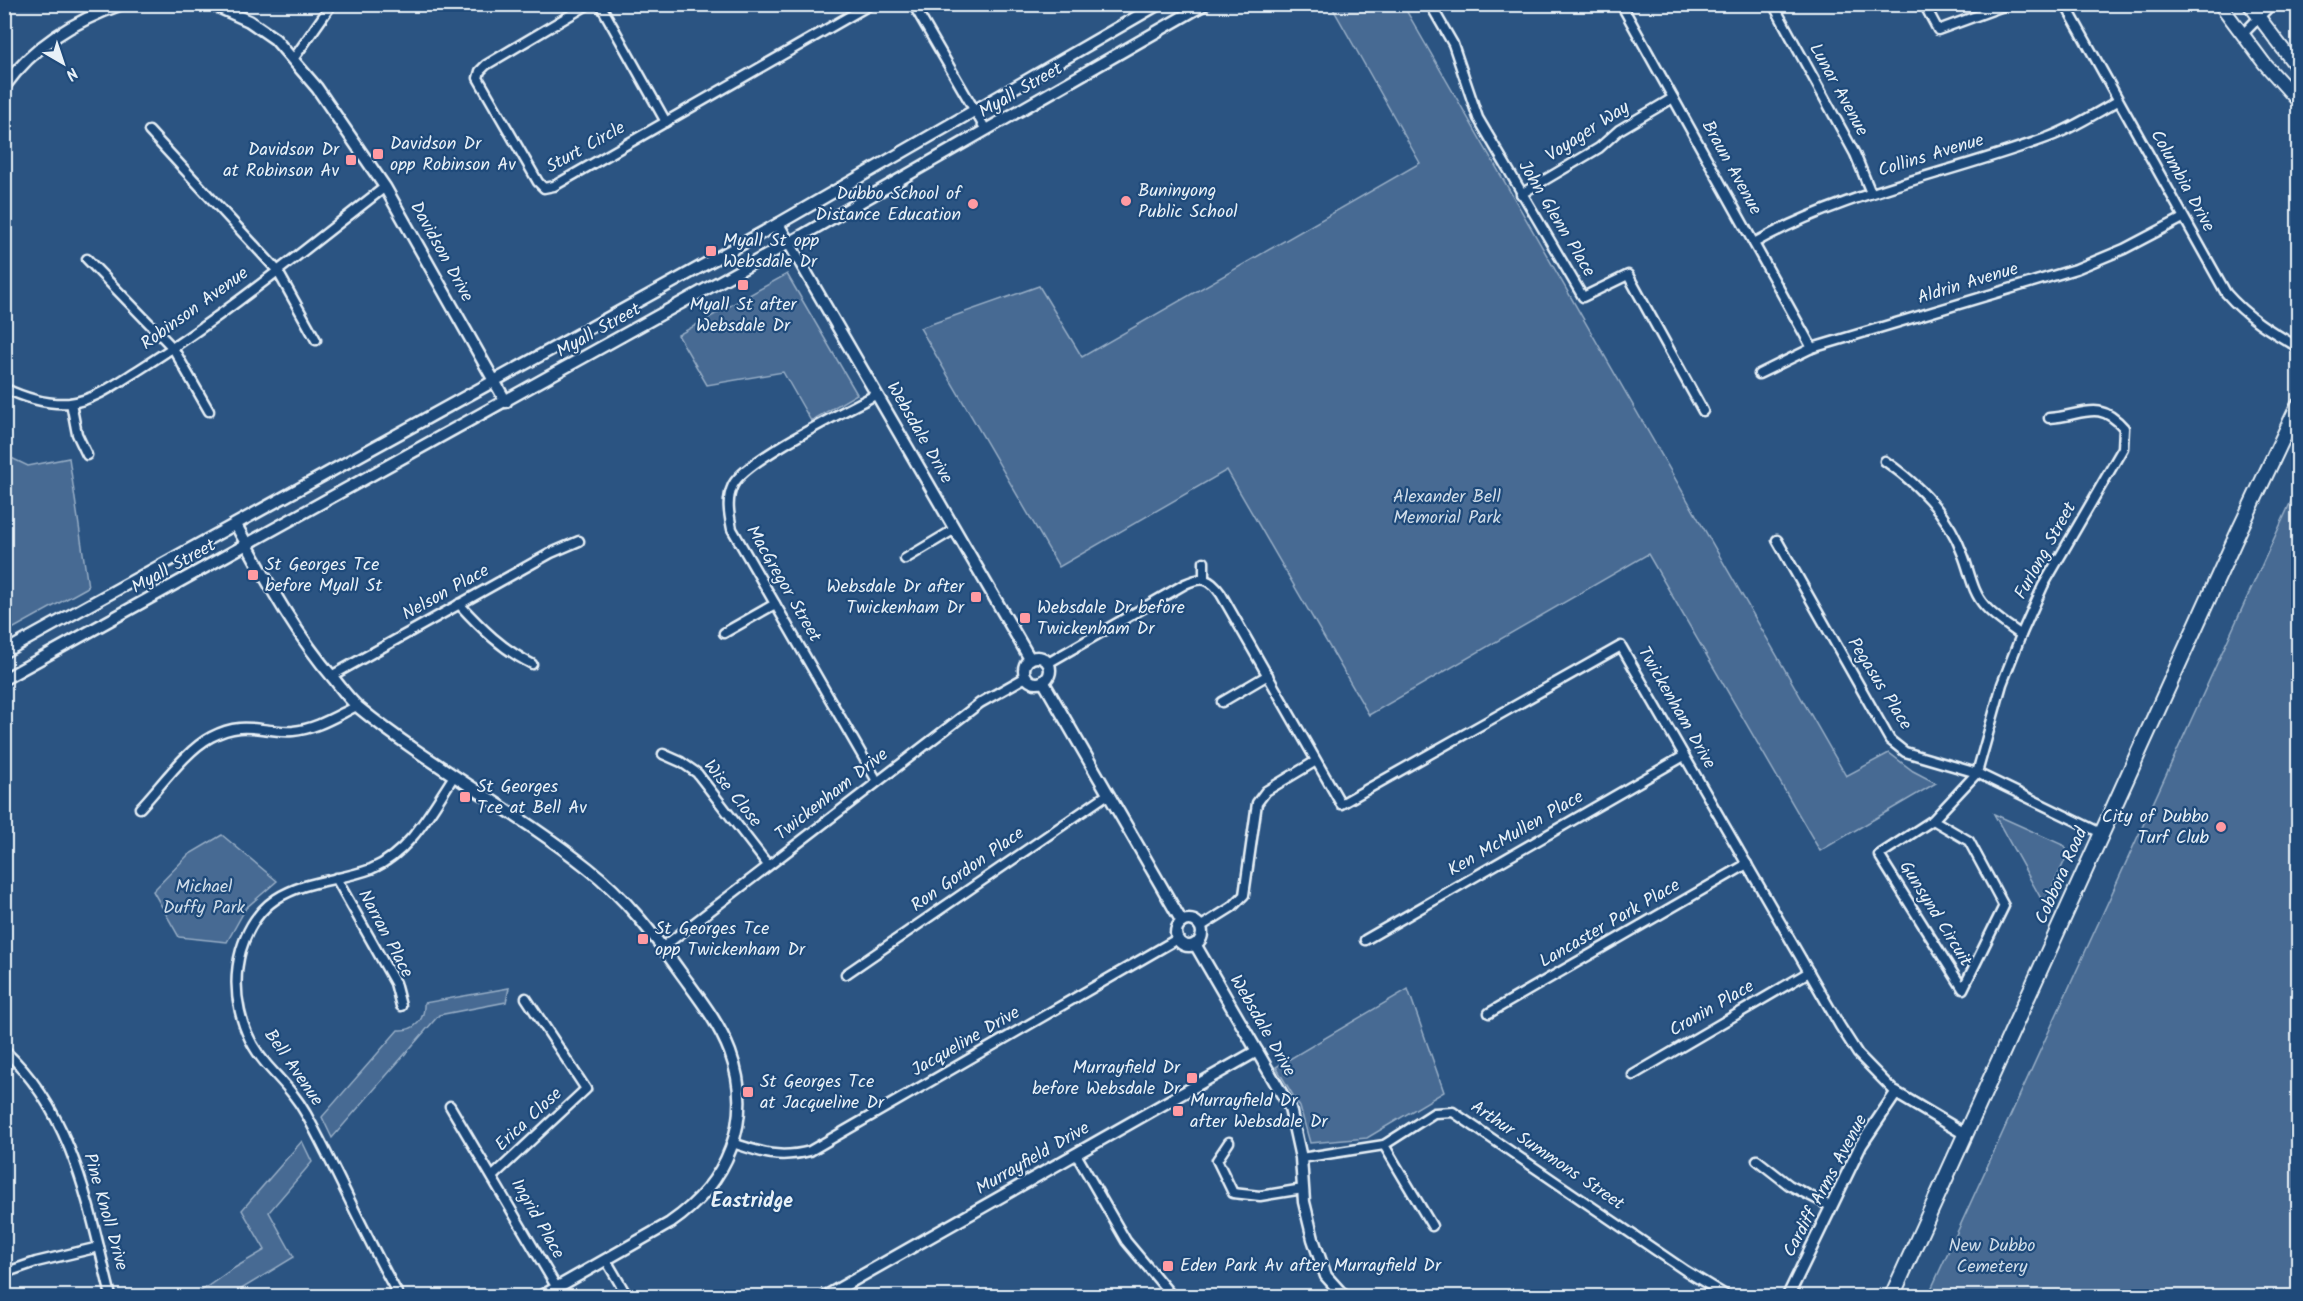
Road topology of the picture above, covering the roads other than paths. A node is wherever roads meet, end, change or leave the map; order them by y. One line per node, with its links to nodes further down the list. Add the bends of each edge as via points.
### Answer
1 (122, 4): 23 (street, via 89,16 53,37 26,60)
2 (211, 4): 21 (street, Davidson Drive, via 249,21)
3 (332, 4): 21 (street)
4 (589, 4): 28 (street, Sturt Circle, via 480,71 478,78 538,182 544,188 554,186)
5 (600, 4): 28 (street)
6 (871, 4): 28 (street, Sturt Circle)
7 (913, 4): 27 (street)
8 (1159, 4): 27 (street, Myall Street)
9 (1205, 4): 29 (street, Myall Street)
10 (1430, 4): 33 (street, John Glenn Place, via 1453,44 1479,118)
11 (1621, 4): 24 (street, Braun Avenue)
12 (1773, 4): 32 (street, Lunar Avenue, via 1855,154)
13 (1924, 4): 14 (street, via 1938,30)
14 (2008, 4)
15 (2065, 4): 25 (street, Columbia Drive)
16 (2220, 4): 20 (main road)
17 (2249, 4): 19 (main road)
18 (2272, 4): 19 (street)
19 (2258, 18): 20 (street); 22 (main road)
20 (2242, 35): 26 (main road)
21 (294, 58): 31 (street, Davidson Drive)
22 (2298, 69)
23 (4, 87)
24 (1673, 98): 33 (street, Voyager Way); 37 (street, Braun Avenue)
25 (2118, 101): 32 (street, Collins Avenue, via 2049,136); 34 (street, Columbia Drive)
26 (2298, 101)
27 (974, 110): 29 (street); 35 (street, Myall Street)
28 (666, 122)
29 (986, 130): 36 (street, Myall Street)
30 (149, 131): 39 (street)
31 (386, 187): 39 (street, Robinson Avenue); 45 (street, Davidson Drive)
32 (1871, 193): 37 (street, Collins Avenue, via 1793,221)
33 (1521, 194): 52 (street, John Glenn Place, via 1583,297 1628,274)
34 (2183, 218): 41 (street, Columbia Drive, via 2226,293 2242,312); 43 (street, Aldrin Avenue, via 2076,269)
35 (778, 224): 36 (street, Websdale Drive); 45 (street, Myall Street)
36 (789, 243): 47 (street, Websdale Drive); 48 (street, Myall Street)
37 (1754, 243): 43 (street, Braun Avenue)
38 (87, 259): 42 (street)
39 (277, 270): 40 (street); 42 (street, Robinson Avenue)
40 (316, 340)
41 (2298, 346)
42 (172, 348): 49 (street, Robinson Avenue, via 103,391); 51 (street)
43 (1812, 348): 44 (street, Aldrin Avenue)
44 (1759, 374)
45 (495, 382): 48 (street, Davidson Drive); 56 (street, Myall Street)
46 (4, 388): 49 (street, Robinson Avenue, via 35,401)
47 (877, 394): 57 (street, Websdale Drive); 65 (street, MacGregor Street, via 758,461 734,482 729,497 732,529)
48 (506, 402): 60 (street, Myall Street)
49 (71, 403): 54 (street, via 77,434)
50 (2298, 406): 88 (main road, Cobbora Road)
51 (209, 411)
52 (1703, 411)
53 (2049, 418): 67 (street, Furlong Street, via 2098,409 2112,414 2124,428 2123,448 2043,586)
54 (87, 455)
55 (1885, 461): 67 (street, via 1925,494 1963,553 1972,586 1985,606)
56 (236, 525): 60 (street); 68 (street, Myall Street)
57 (955, 529): 61 (street); 69 (street, Websdale Drive)
58 (1777, 540): 82 (street, Pegasus Place, via 1890,740 1905,752)
59 (579, 542): 64 (street, Nelson Place, via 551,553)
60 (248, 545): 73 (street, via 296,633); 75 (street, Myall Street)
61 (904, 559)
62 (1204, 562): 63 (street)
63 (1203, 578): 70 (street, via 1185,584); 72 (street, Twickenham Drive, via 1215,585)
64 (459, 604): 71 (street, via 483,631 516,657); 73 (street, Nelson Place)
65 (775, 604): 66 (street); 84 (street, MacGregor Street)
66 (724, 633)
67 (2021, 635): 82 (street, Furlong Street, via 2002,684)
68 (4, 652)
69 (1030, 659): 70 (street, via 1038,657); 74 (street, via 1024,669)
70 (1048, 663): 76 (street, via 1049,674)
71 (532, 664)
72 (1268, 675): 77 (street); 81 (street, Twickenham Drive)
73 (331, 676): 78 (street)
74 (1026, 677): 76 (street, via 1034,683); 84 (street, Twickenham Drive, via 980,703)
75 (4, 679)
76 (1043, 681): 85 (street)
77 (1222, 702)
78 (357, 705): 83 (street); 86 (street, via 305,729 250,727 212,736 192,751)
79 (663, 754): 90 (street, Wise Close, via 697,773)
80 (1684, 756): 81 (street, Twickenham Drive, via 1621,646 1341,804); 89 (street, Twickenham Drive); 95 (street, Ken McMullen Place)
81 (1316, 761): 93 (street, via 1266,791 1257,803 1244,895)
82 (1977, 773): 87 (street, Gunsynd Circuit); 88 (street, Pegasus Place)
83 (454, 776): 91 (street, Bell Avenue, via 416,833 397,853 371,869); 97 (street, via 590,869 627,904)
84 (877, 781): 90 (street, Twickenham Drive)
85 (1108, 794): 92 (street); 99 (street, Ron Gordon Place)
86 (140, 808)
87 (1932, 820): 87 (street, Gunsynd Circuit, via 1879,855 1963,989 2004,906 1969,841)
88 (2101, 833): 108 (main road, Cobbora Road)
89 (1747, 864): 98 (street, Twickenham Drive); 102 (street, Lancaster Park Place)
90 (768, 865): 97 (street, Twickenham Drive)
91 (336, 878): 101 (street, Narran Place, via 395,983); 124 (street, Bell Avenue, via 304,885 275,900 258,916 245,937 237,966 238,1010 266,1065 288,1086 306,1114)
92 (1182, 922): 93 (street, via 1194,921); 94 (street, via 1177,928)
93 (1200, 927): 96 (street, via 1202,934)
94 (1177, 939): 96 (street, via 1183,944); 110 (street, Jacqueline Drive, via 810,1151 776,1156)
95 (1365, 940)
96 (1195, 944): 104 (street, Websdale Drive)
97 (663, 947): 110 (street, via 715,1021 730,1052 738,1084)
98 (1809, 972): 105 (street, Cronin Place); 106 (street, Twickenham Drive, via 1858,1054)
99 (846, 974)
100 (526, 998): 115 (street, Erica Close, via 586,1089)
101 (401, 1006)
102 (1489, 1013)
103 (4, 1050): 119 (street, Pine Knoll Drive, via 21,1066 62,1127 83,1183)
104 (1257, 1051): 112 (street, Murrayfield Drive); 113 (street, Websdale Drive, via 1290,1108)
105 (1633, 1075)
106 (1896, 1093): 108 (street, Twickenham Drive); 117 (street, Cardiff Arms Avenue, via 1861,1145)
107 (450, 1106): 115 (street, Ingrid Place)
108 (1965, 1134): 132 (main road, Cobbora Road)
109 (1229, 1142): 116 (street, via 1217,1160 1233,1193 1260,1196)
110 (733, 1143): 120 (street, via 723,1169 687,1212)
111 (1384, 1145): 113 (street, Arthur Summons Street); 118 (street); 130 (street, Arthur Summons Street, via 1434,1113 1453,1112)
112 (1076, 1154): 127 (street, Murrayfield Drive); 128 (street, via 1126,1240)
113 (1301, 1158): 116 (street, Websdale Drive)
114 (1757, 1160): 117 (street, via 1789,1185)
115 (493, 1176): 122 (street, Ingrid Place)
116 (1303, 1189): 129 (street, Websdale Drive, via 1313,1239 1326,1276)
117 (1830, 1206): 131 (street, Cardiff Arms Avenue)
118 (1432, 1226)
119 (99, 1247): 121 (street); 123 (street, Pine Knoll Drive)
120 (606, 1260): 122 (street); 126 (street)
121 (4, 1273)
122 (557, 1288): 125 (street)
123 (111, 1296)
124 (399, 1296)
125 (542, 1296)
126 (627, 1296)
127 (826, 1296)
128 (1172, 1296)
129 (1344, 1296)
130 (1728, 1296)
131 (1788, 1296)
132 (1892, 1296)

